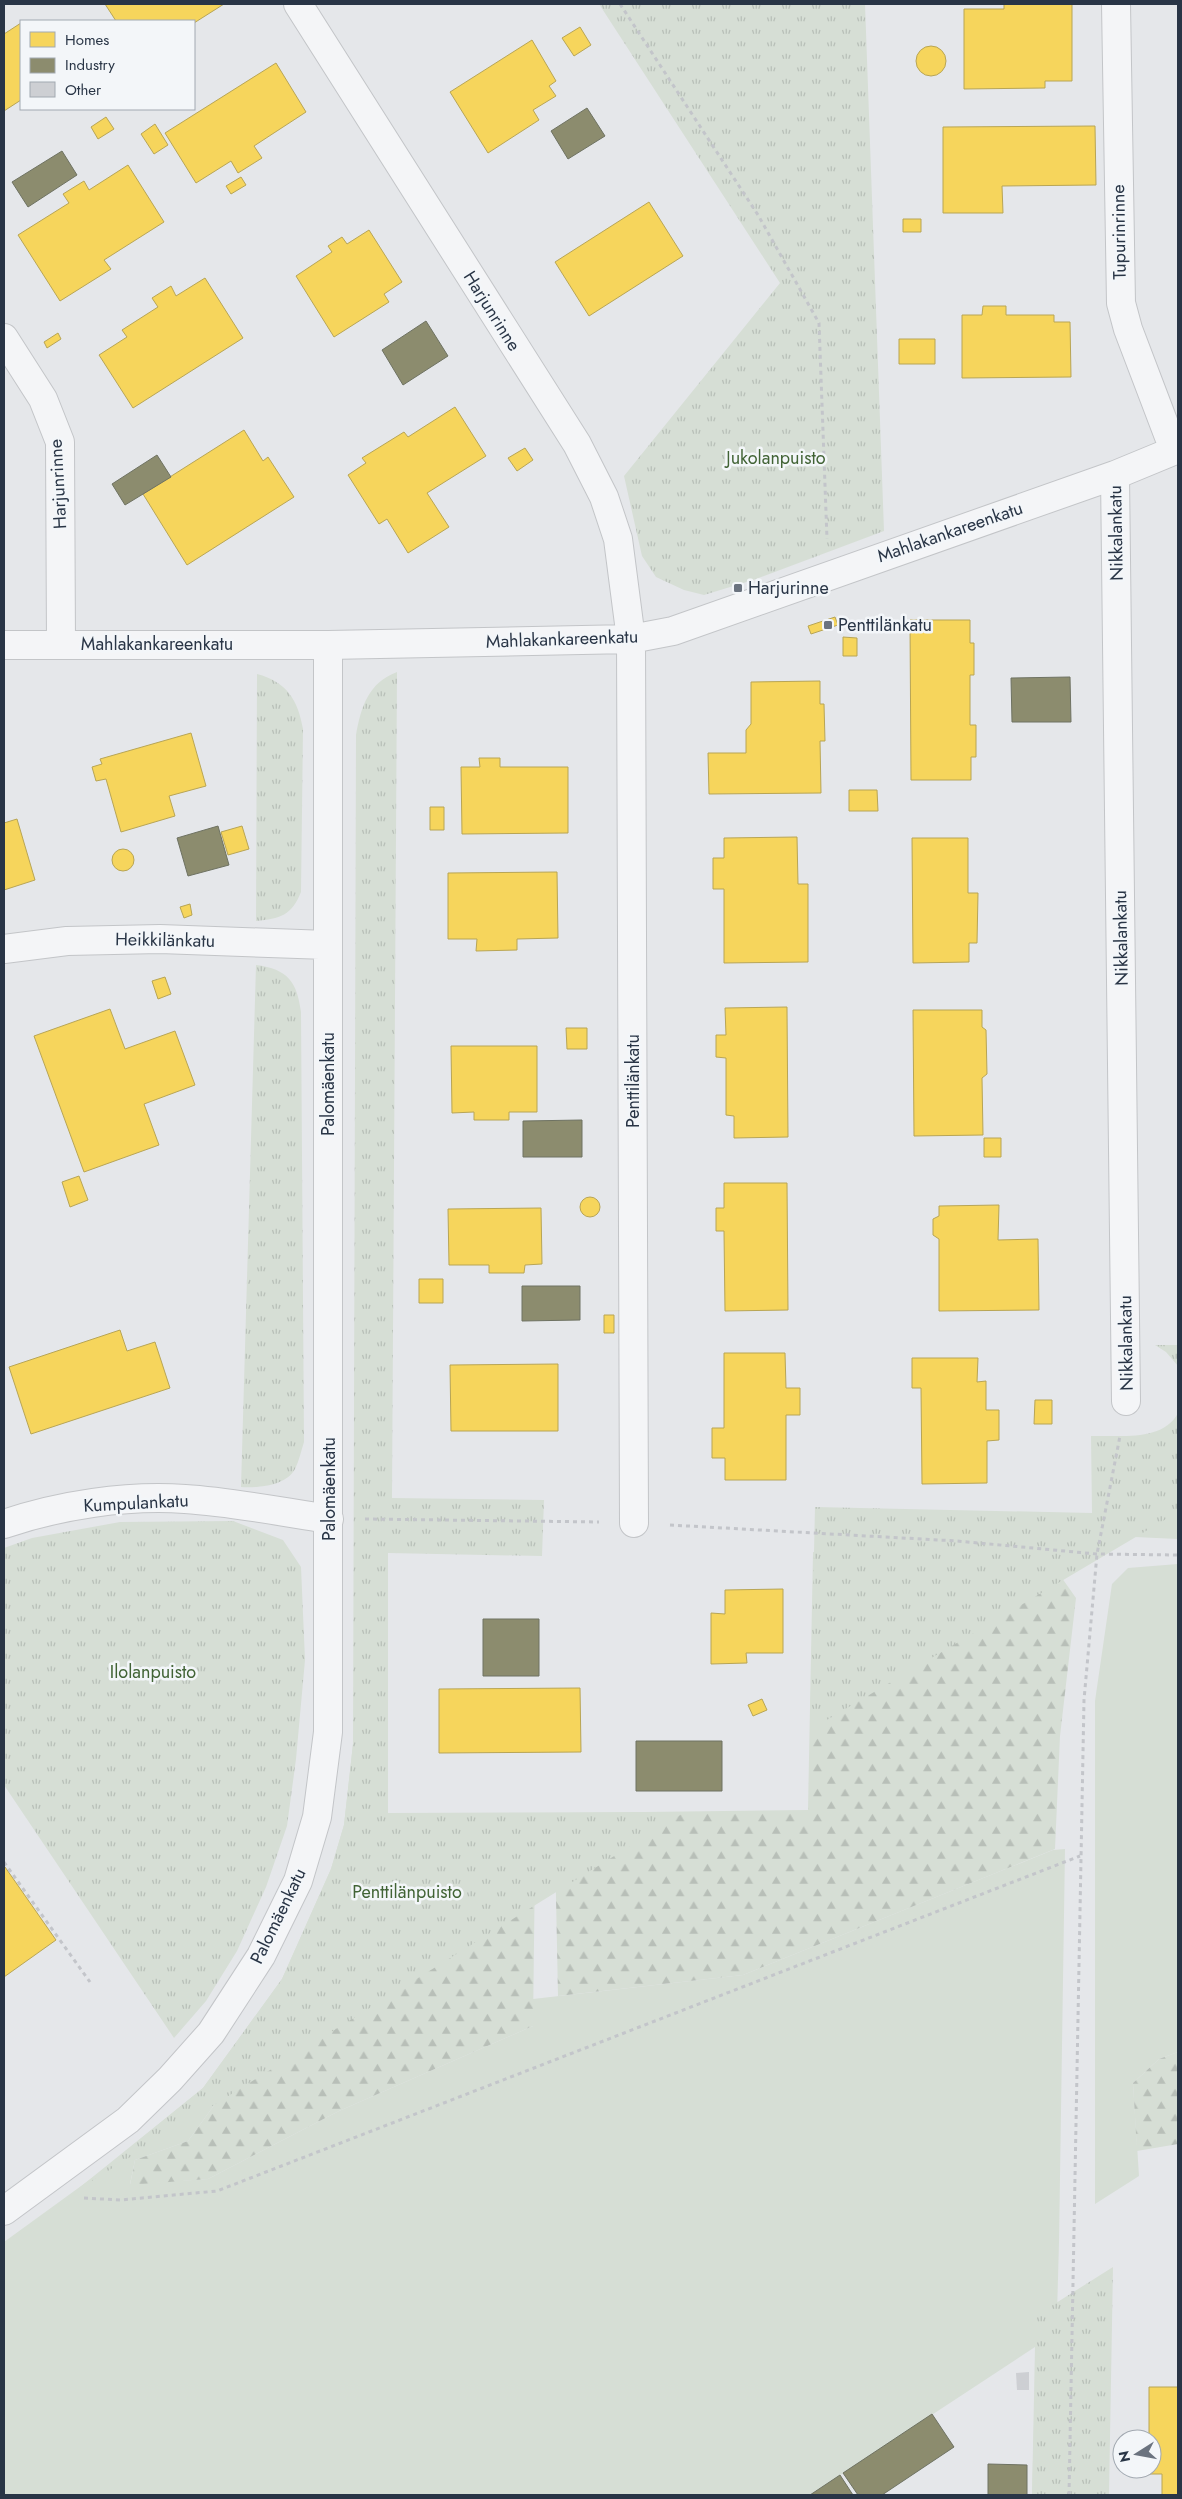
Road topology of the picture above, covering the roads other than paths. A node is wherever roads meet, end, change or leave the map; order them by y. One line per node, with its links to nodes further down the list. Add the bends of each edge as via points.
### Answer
1 (298, 4): 6 (street, Harjunrinne, via 577,444 604,497 618,539)
2 (1116, 4): 4 (street, Tupurinrinne, via 1121,303 1128,329)
3 (4, 338): 7 (street, Harjunrinne, via 43,400 60,442)
4 (1176, 449): 5 (street, Mahlakankareenkatu)
5 (1115, 475): 6 (street, Mahlakankareenkatu, via 672,631); 12 (street, Nikkalankatu)
6 (631, 640): 9 (street, Mahlakankareenkatu); 14 (street, Penttilänkatu)
7 (61, 644): 8 (street, Mahlakankareenkatu); 9 (street, Mahlakankareenkatu)
8 (4, 645)
9 (328, 645): 10 (street, Palomäenkatu)
10 (327, 945): 11 (street, Heikkilänkatu, via 160,939 67,940); 13 (street, Palomäenkatu)
11 (4, 949)
12 (1126, 1402)
13 (329, 1519): 15 (street, Kumpulankatu, via 185,1498 84,1504); 16 (street, Palomäenkatu, via 328,1732 317,1816 298,1880 261,1956 211,2033 128,2120)
14 (634, 1523)
15 (4, 1524)
16 (4, 2211)

